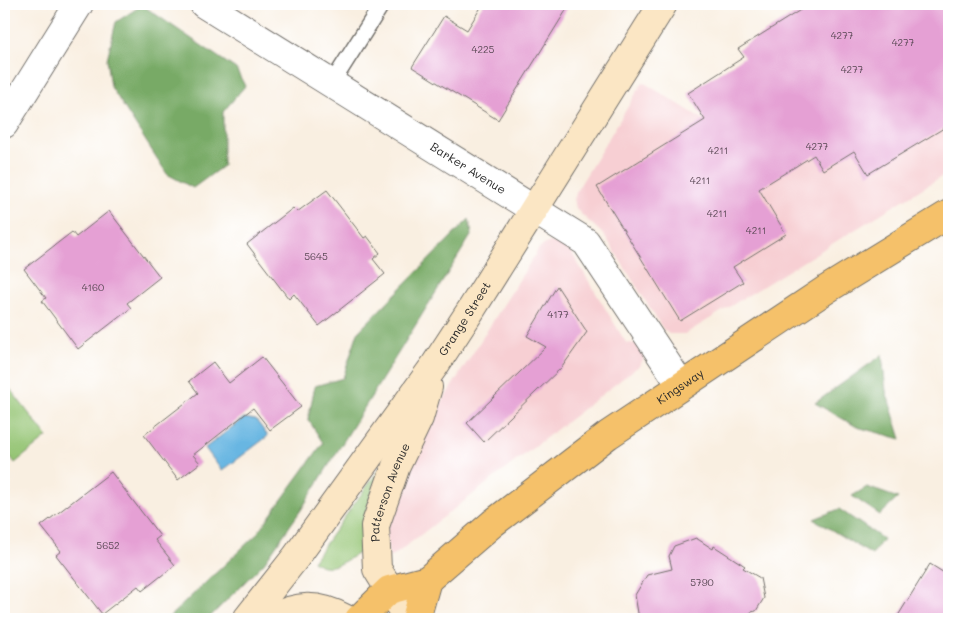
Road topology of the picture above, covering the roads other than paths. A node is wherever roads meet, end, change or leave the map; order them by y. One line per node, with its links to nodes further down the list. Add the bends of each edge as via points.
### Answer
1 (79, 4): 6 (street)
2 (204, 4): 5 (street, Barker Avenue)
3 (382, 4): 5 (lane)
4 (663, 4): 7 (street, Grange Street)
5 (332, 83): 7 (street, Barker Avenue)
6 (4, 124)
7 (534, 210): 9 (street, Grange Street); 10 (street, Barker Avenue, via 586,242)
8 (949, 214): 10 (main road, Kingsway)
9 (435, 365): 12 (street, Patterson Avenue, via 419,418 396,466 375,526 377,569); 13 (street, Grange Street)
10 (681, 385): 11 (main road, Kingsway, via 608,435 493,523)
11 (427, 580): 12 (main road, Kingsway); 18 (main road)
12 (389, 590): 16 (main road, Kingsway); 17 (street, Patterson Avenue)
13 (247, 619)
14 (269, 619): 15 (street, via 302,607 315,607)
15 (346, 619)
16 (359, 619)
17 (408, 619)
18 (416, 619)

